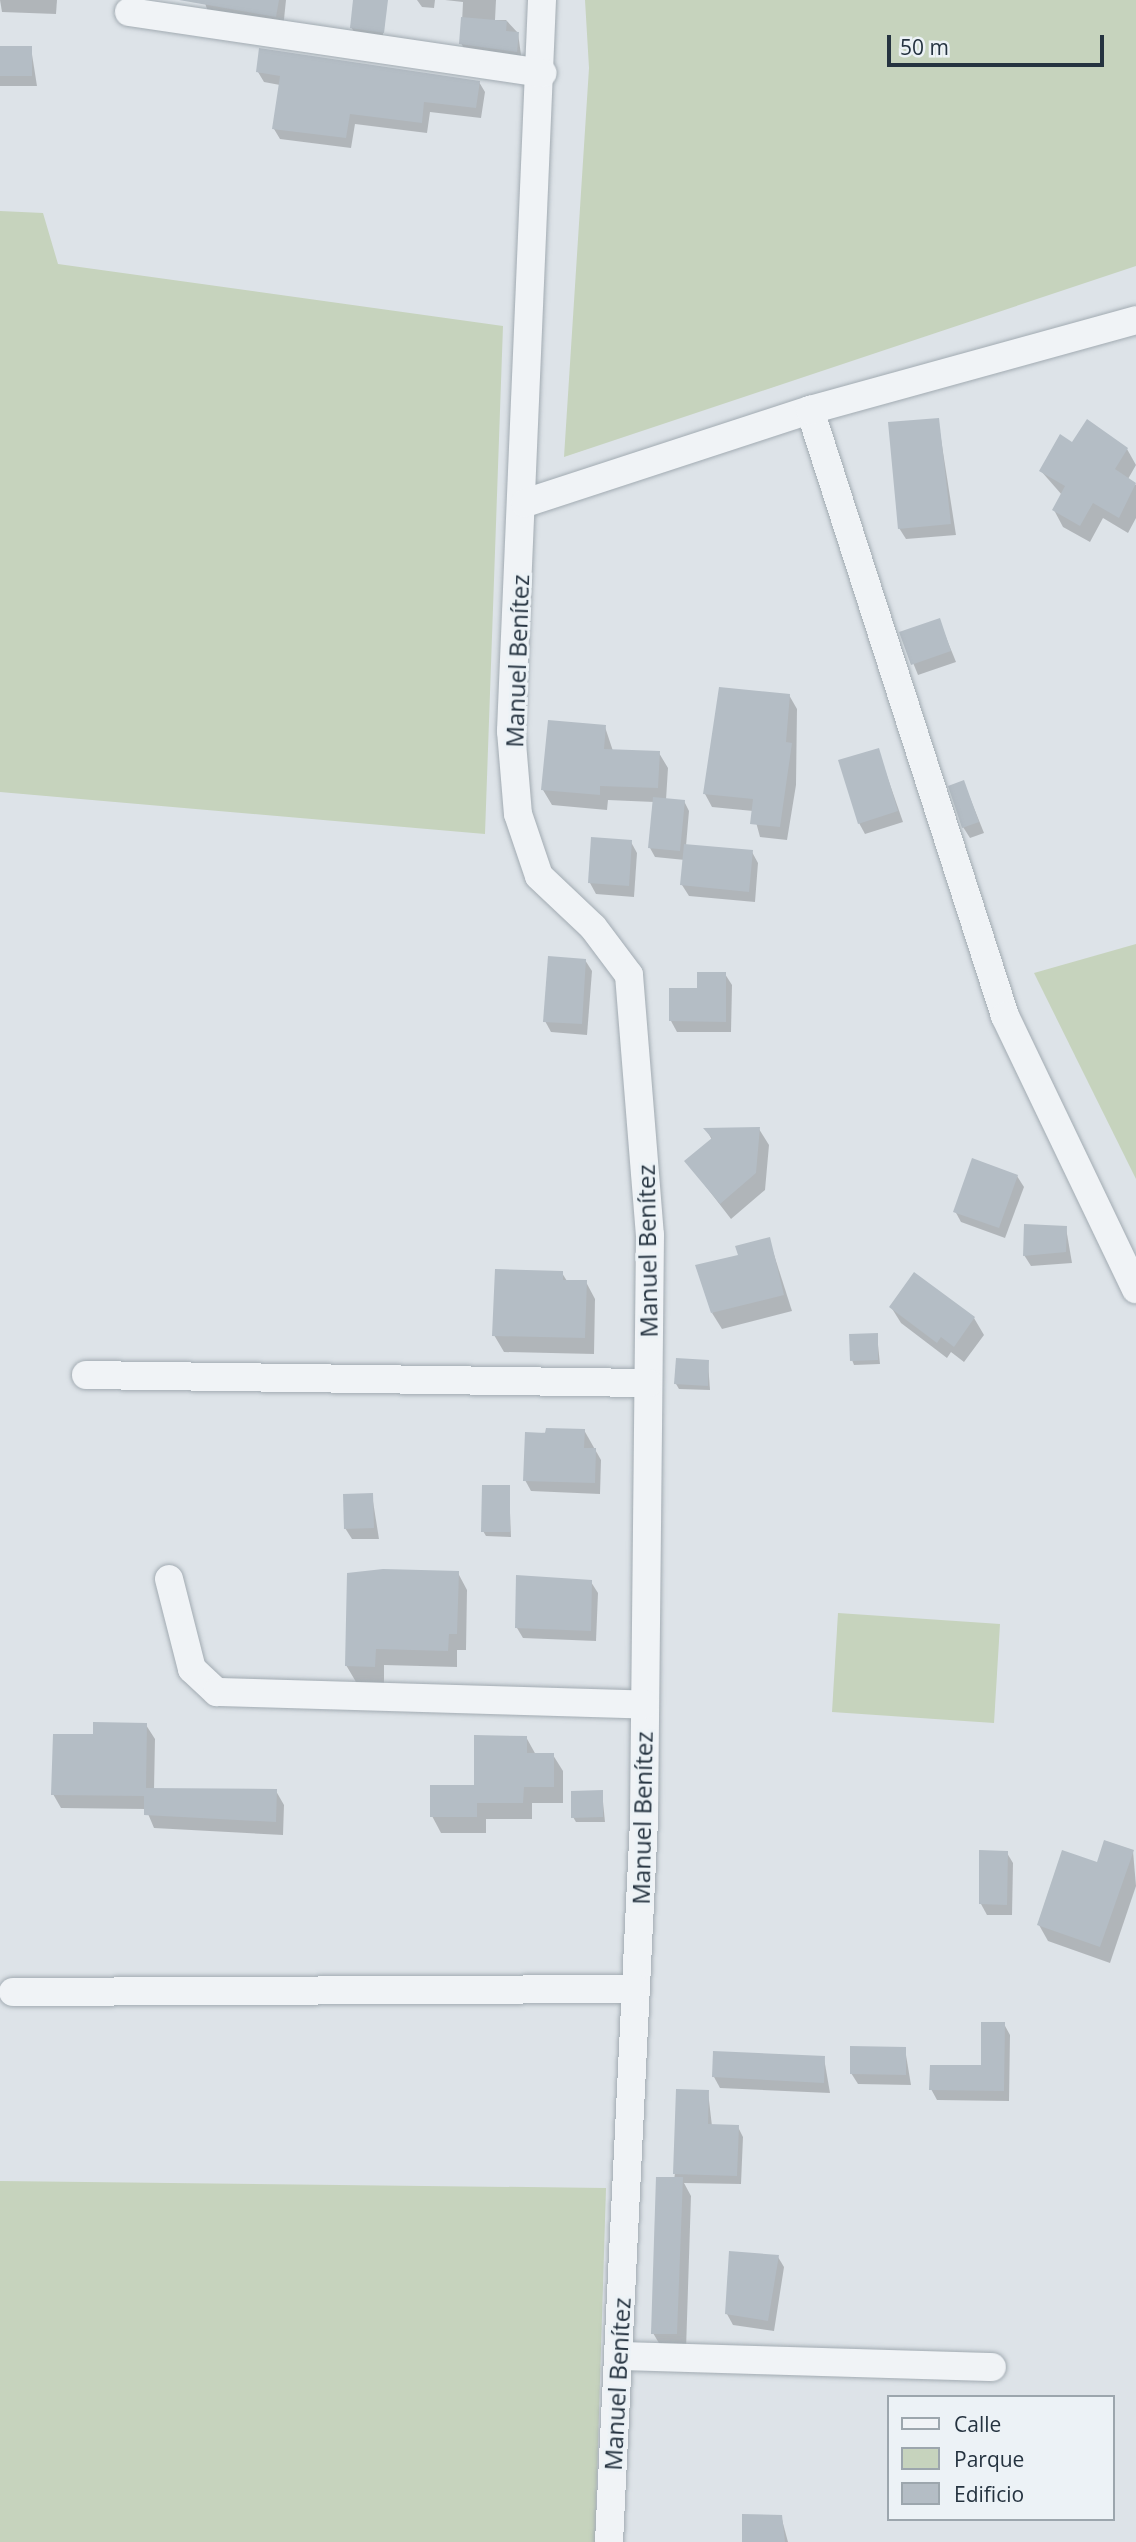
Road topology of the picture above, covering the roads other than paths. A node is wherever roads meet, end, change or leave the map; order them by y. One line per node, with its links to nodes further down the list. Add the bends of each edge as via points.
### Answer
1 (542, 0): 3 (street, Manuel Benítez)
2 (129, 12): 3 (street)
3 (543, 73): 6 (street, Manuel Benítez)
4 (1136, 320): 5 (street)
5 (810, 410): 6 (street); 7 (street, via 1005,1016)
6 (525, 503): 9 (street, Manuel Benítez, via 511,731 518,814 539,876 593,927 629,975 650,1235)
7 (1136, 1289)
8 (86, 1375): 9 (street)
9 (648, 1383): 11 (street, Manuel Benítez)
10 (169, 1579): 11 (street, via 192,1669 218,1692)
11 (645, 1705): 12 (street, Manuel Benítez)
12 (636, 1989): 13 (street); 14 (street, Manuel Benítez)
13 (13, 1992)
14 (619, 2356): 15 (street); 16 (street, Manuel Benítez)
15 (992, 2367)
16 (609, 2542)

